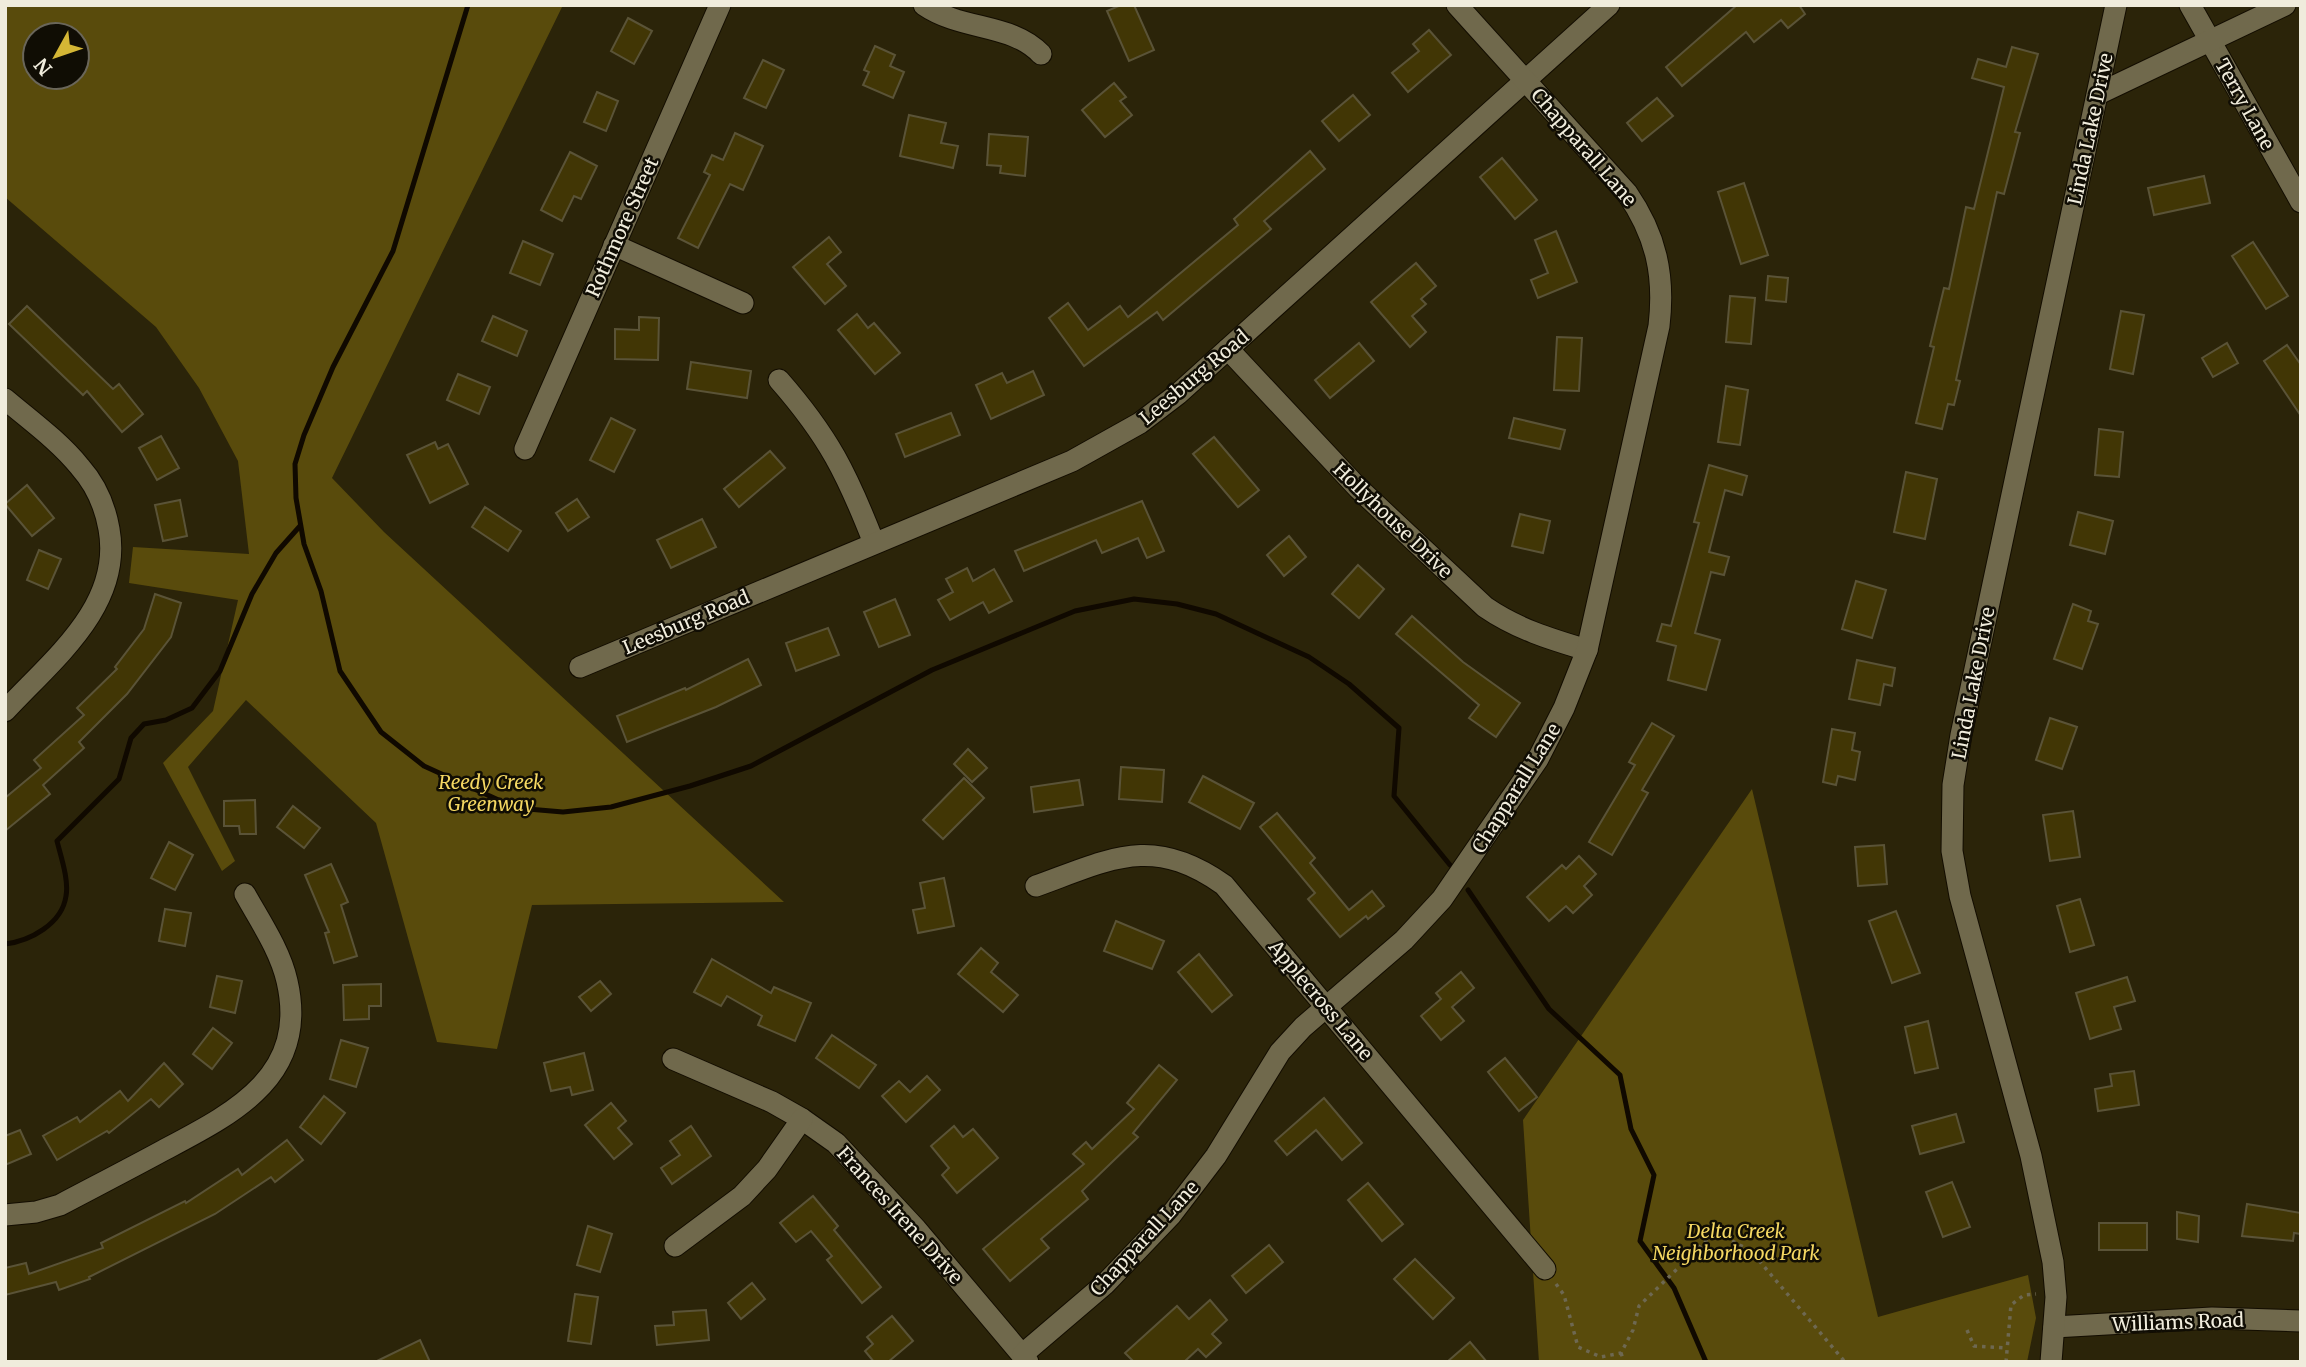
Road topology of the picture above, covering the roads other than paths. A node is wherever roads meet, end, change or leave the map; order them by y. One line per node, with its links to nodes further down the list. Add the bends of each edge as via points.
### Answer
1 (720, 5): 13 (street, Rothmore Street)
2 (924, 5): 9 (street, via 959,23 1021,37)
3 (1457, 5): 10 (street, Chapparall Lane)
4 (1609, 5): 10 (street, Leesburg Road)
5 (2116, 5): 11 (street, Linda Lake Drive)
6 (2190, 5): 8 (street, Terry Lane)
7 (2285, 5): 8 (street)
8 (2210, 40): 11 (street); 12 (street, Terry Lane)
9 (1041, 54)
10 (1526, 81): 15 (street, Leesburg Road); 20 (street, Chapparall Lane, via 1627,193 1655,243 1661,270 1659,326)
11 (2098, 94): 32 (street, Linda Lake Drive, via 1961,735 1950,829 1960,896 2031,1156 2053,1262)
12 (2301, 202)
13 (614, 246): 14 (street); 18 (street, Rothmore Street)
14 (743, 303)
15 (1228, 349): 19 (street, Leesburg Road, via 1178,394 1116,438 1072,461); 20 (street, Hollyhouse Drive, via 1358,488 1485,607 1530,633)
16 (779, 380): 19 (street, via 834,451)
17 (5, 399): 22 (street, via 69,453 89,478 105,512 112,548 108,577 90,617)
18 (525, 449)
19 (874, 543): 21 (street, Leesburg Road)
20 (1587, 650): 25 (street, Chapparall Lane, via 1538,759 1464,871 1404,940)
21 (580, 667)
22 (5, 711)
23 (1036, 886): 25 (street, Applecross Lane, via 1133,855 1166,856 1190,864 1233,895)
24 (245, 894): 28 (street, via 283,966 289,991 286,1041 277,1066 262,1087 243,1106 60,1205)
25 (1327, 1007): 30 (street, Applecross Lane); 33 (street, Chapparall Lane, via 1280,1052 1216,1156 1171,1215)
26 (673, 1059): 27 (street, Frances Irene Drive)
27 (802, 1119): 29 (street, via 742,1196); 33 (street, Frances Irene Drive, via 836,1143 877,1185)
28 (5, 1214)
29 (675, 1246)
30 (1545, 1269)
31 (2301, 1321): 32 (street, Williams Road, via 2212,1318)
32 (2054, 1327): 34 (street, Linda Lake Drive)
33 (1025, 1358)
34 (2050, 1362)

